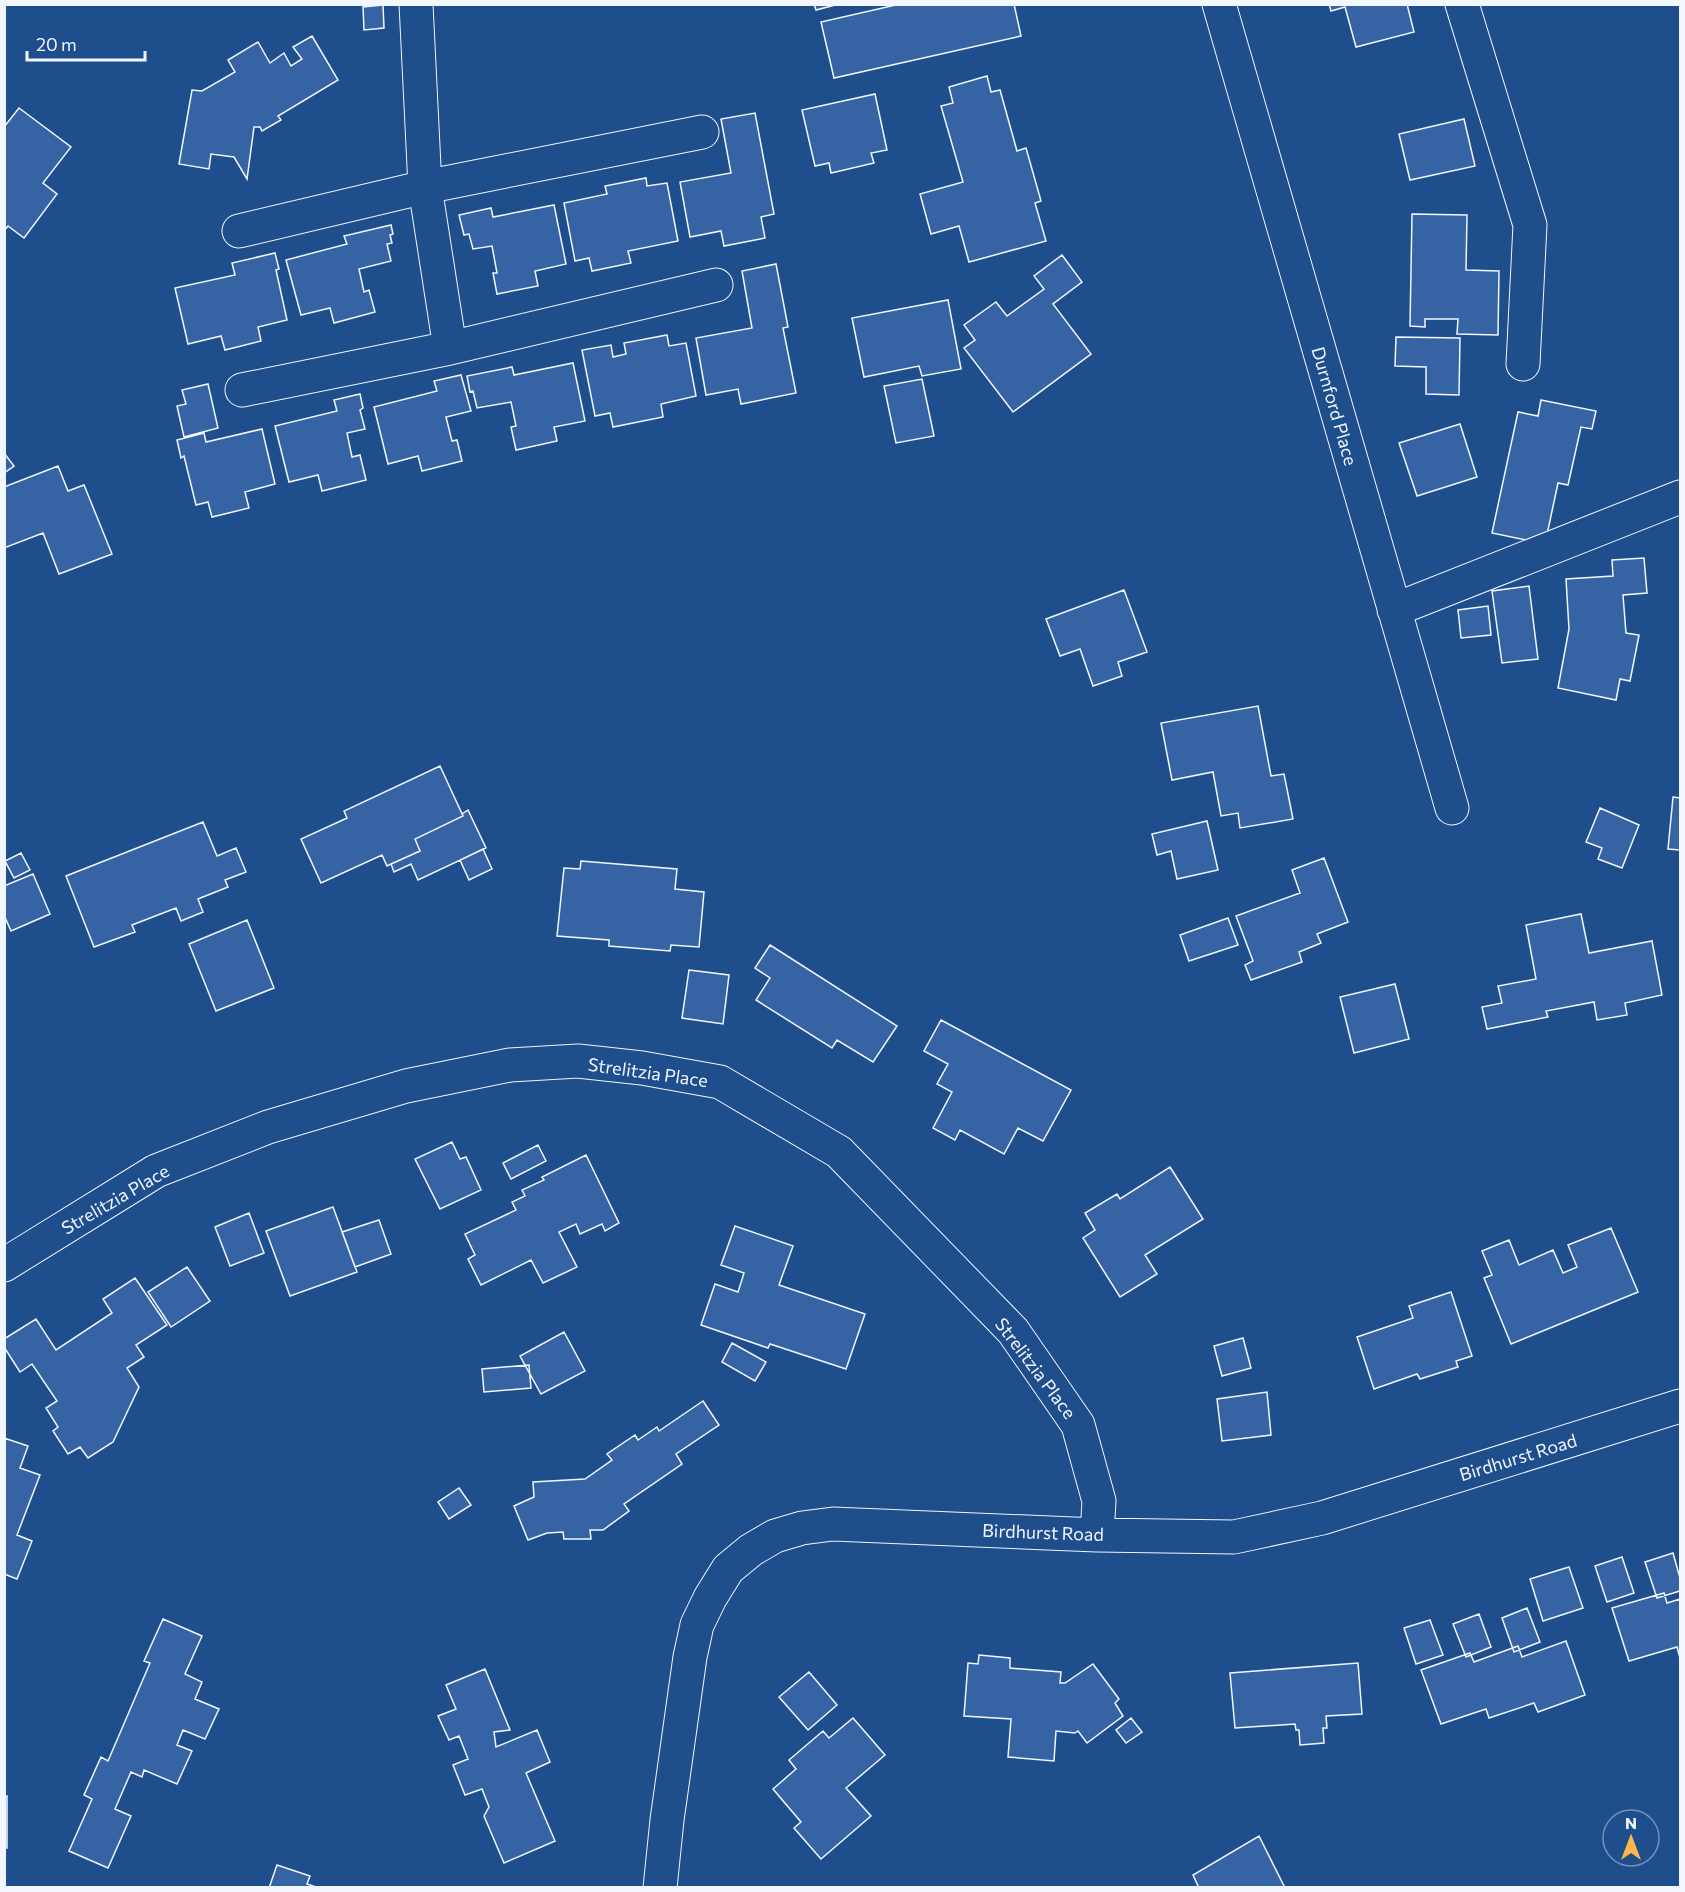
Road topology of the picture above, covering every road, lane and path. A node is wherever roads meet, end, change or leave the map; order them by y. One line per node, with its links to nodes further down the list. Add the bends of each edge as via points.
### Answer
1 (1219, 4): 12 (street, Durnford Place)
2 (1462, 4): 9 (street, via 1530,225)
3 (416, 6): 5 (street)
4 (702, 132): 5 (street)
5 (425, 187): 6 (street); 8 (street)
6 (239, 231)
7 (716, 285): 8 (street)
8 (450, 348): 10 (street)
9 (1523, 364)
10 (242, 390)
11 (1680, 496): 12 (street)
12 (1394, 610): 13 (street, Durnford Place)
13 (1452, 808)
14 (4, 1265): 16 (street, Strelitzia Place, via 156,1171 268,1127 406,1086 510,1065 578,1061 720,1082 838,1152 1012,1331 1078,1425 1099,1501)
15 (1680, 1406): 16 (street, Birdhurst Road, via 1322,1518 1234,1537)
16 (1098, 1535): 17 (street, Birdhurst Road, via 833,1524 775,1536 751,1550 728,1569 697,1625)
17 (660, 1887)

